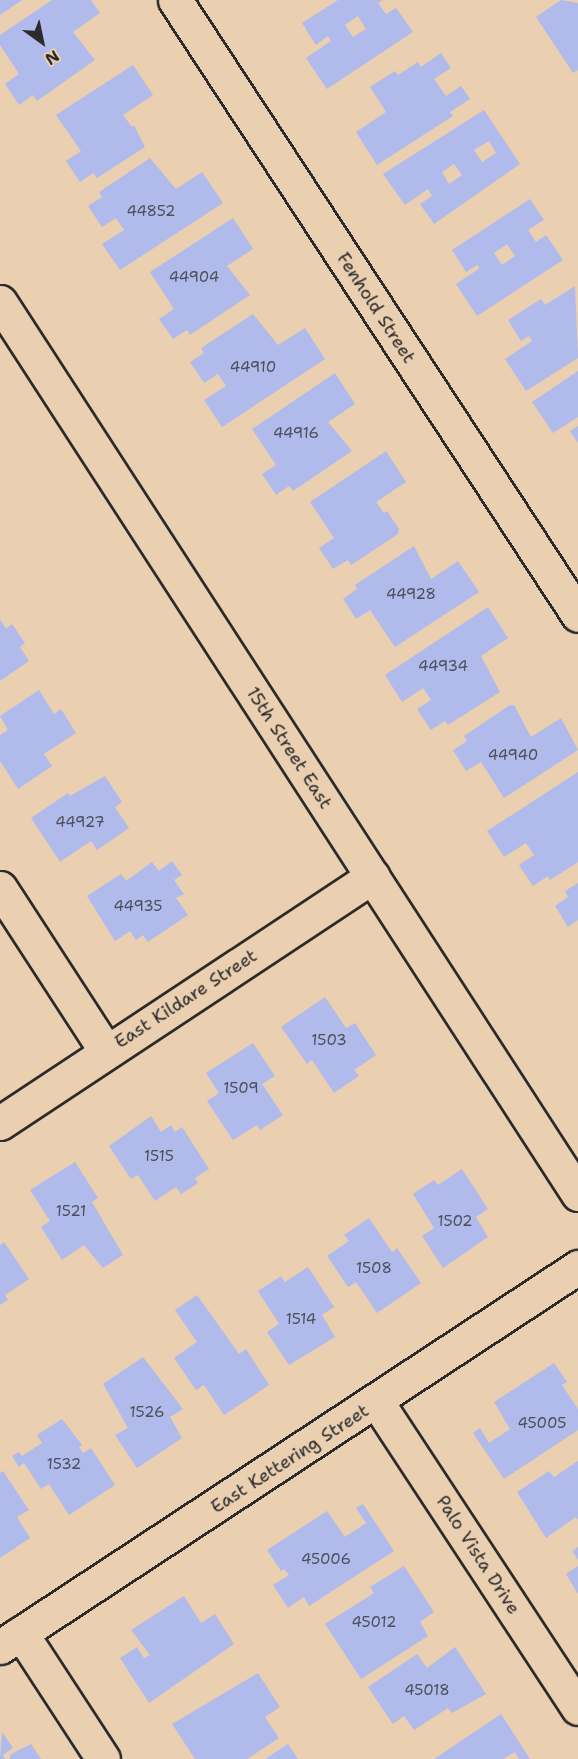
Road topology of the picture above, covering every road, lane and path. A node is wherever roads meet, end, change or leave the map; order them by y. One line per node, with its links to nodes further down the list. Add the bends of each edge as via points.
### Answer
1 (175, 0): 3 (street, Fenhold Street)
2 (0, 302): 4 (street, 15th Street East)
3 (578, 615)
4 (373, 876): 6 (street, East Kildare Street); 8 (street, 15th Street East)
5 (0, 888): 6 (street)
6 (106, 1051): 7 (street, East Kildare Street)
7 (0, 1123)
8 (578, 1194)
9 (578, 1267): 10 (street, East Kettering Street)
10 (377, 1402): 11 (street, East Kettering Street); 12 (street, Palo Vista Drive)
11 (11, 1640): 13 (street)
12 (578, 1708)
13 (103, 1759)

